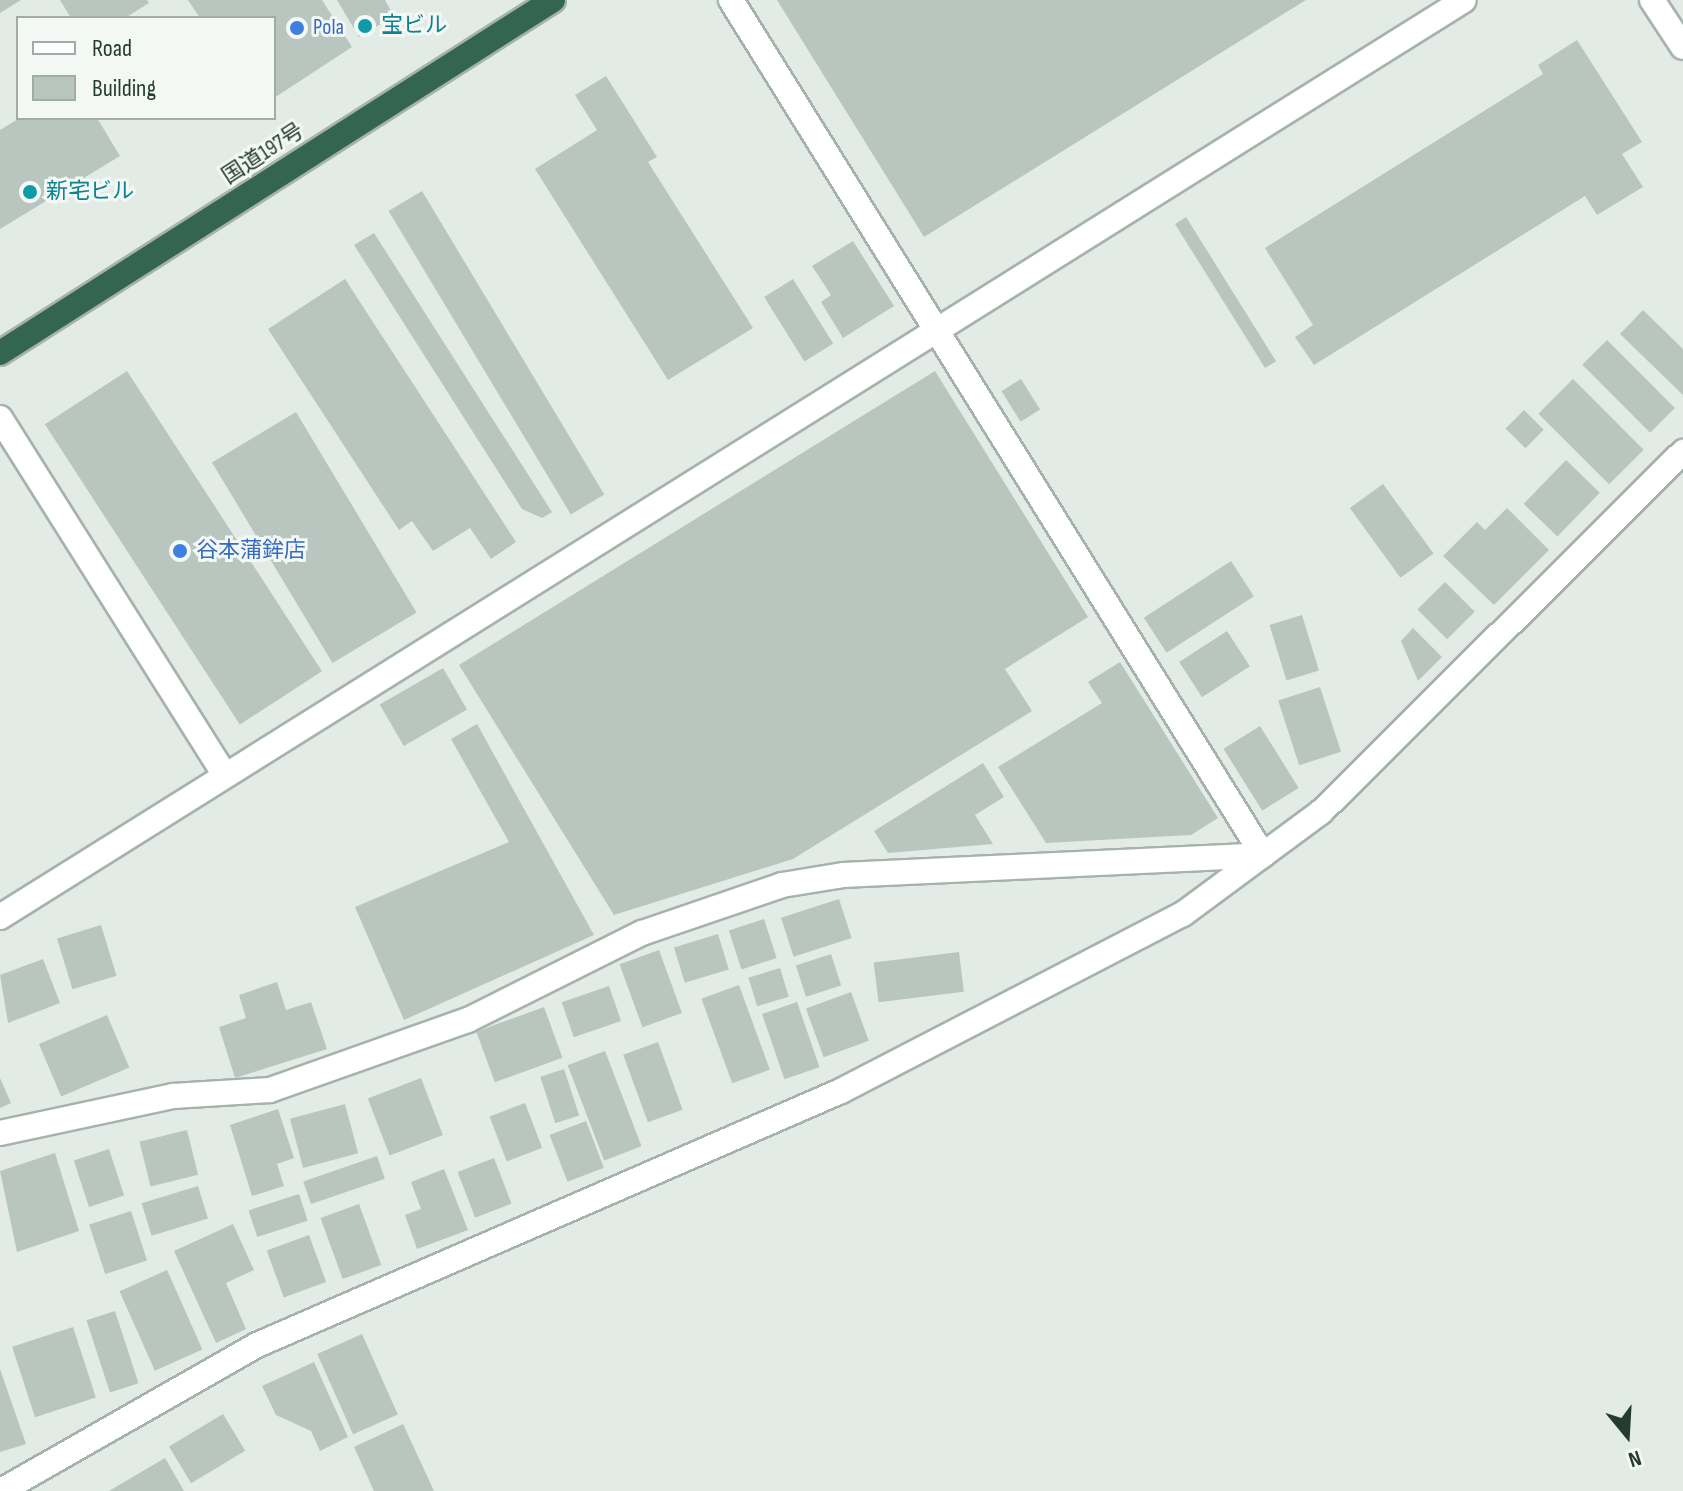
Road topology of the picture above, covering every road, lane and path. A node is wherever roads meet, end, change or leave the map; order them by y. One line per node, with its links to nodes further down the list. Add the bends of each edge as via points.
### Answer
1 (553, 0): 7 (highway, 国道197号)
2 (731, 0): 6 (street)
3 (1464, 0): 6 (street)
4 (1652, 0): 5 (street)
5 (1683, 47)
6 (938, 326): 10 (street); 11 (street)
7 (0, 353)
8 (0, 418): 10 (street)
9 (1683, 452): 11 (street, via 1321,812)
10 (225, 775): 12 (street)
11 (1263, 855): 13 (street, via 844,875 782,885 642,933 468,1020 270,1090 173,1096); 14 (street, via 1183,914 841,1091 257,1345)
12 (0, 917)
13 (0, 1133)
14 (1, 1491)

